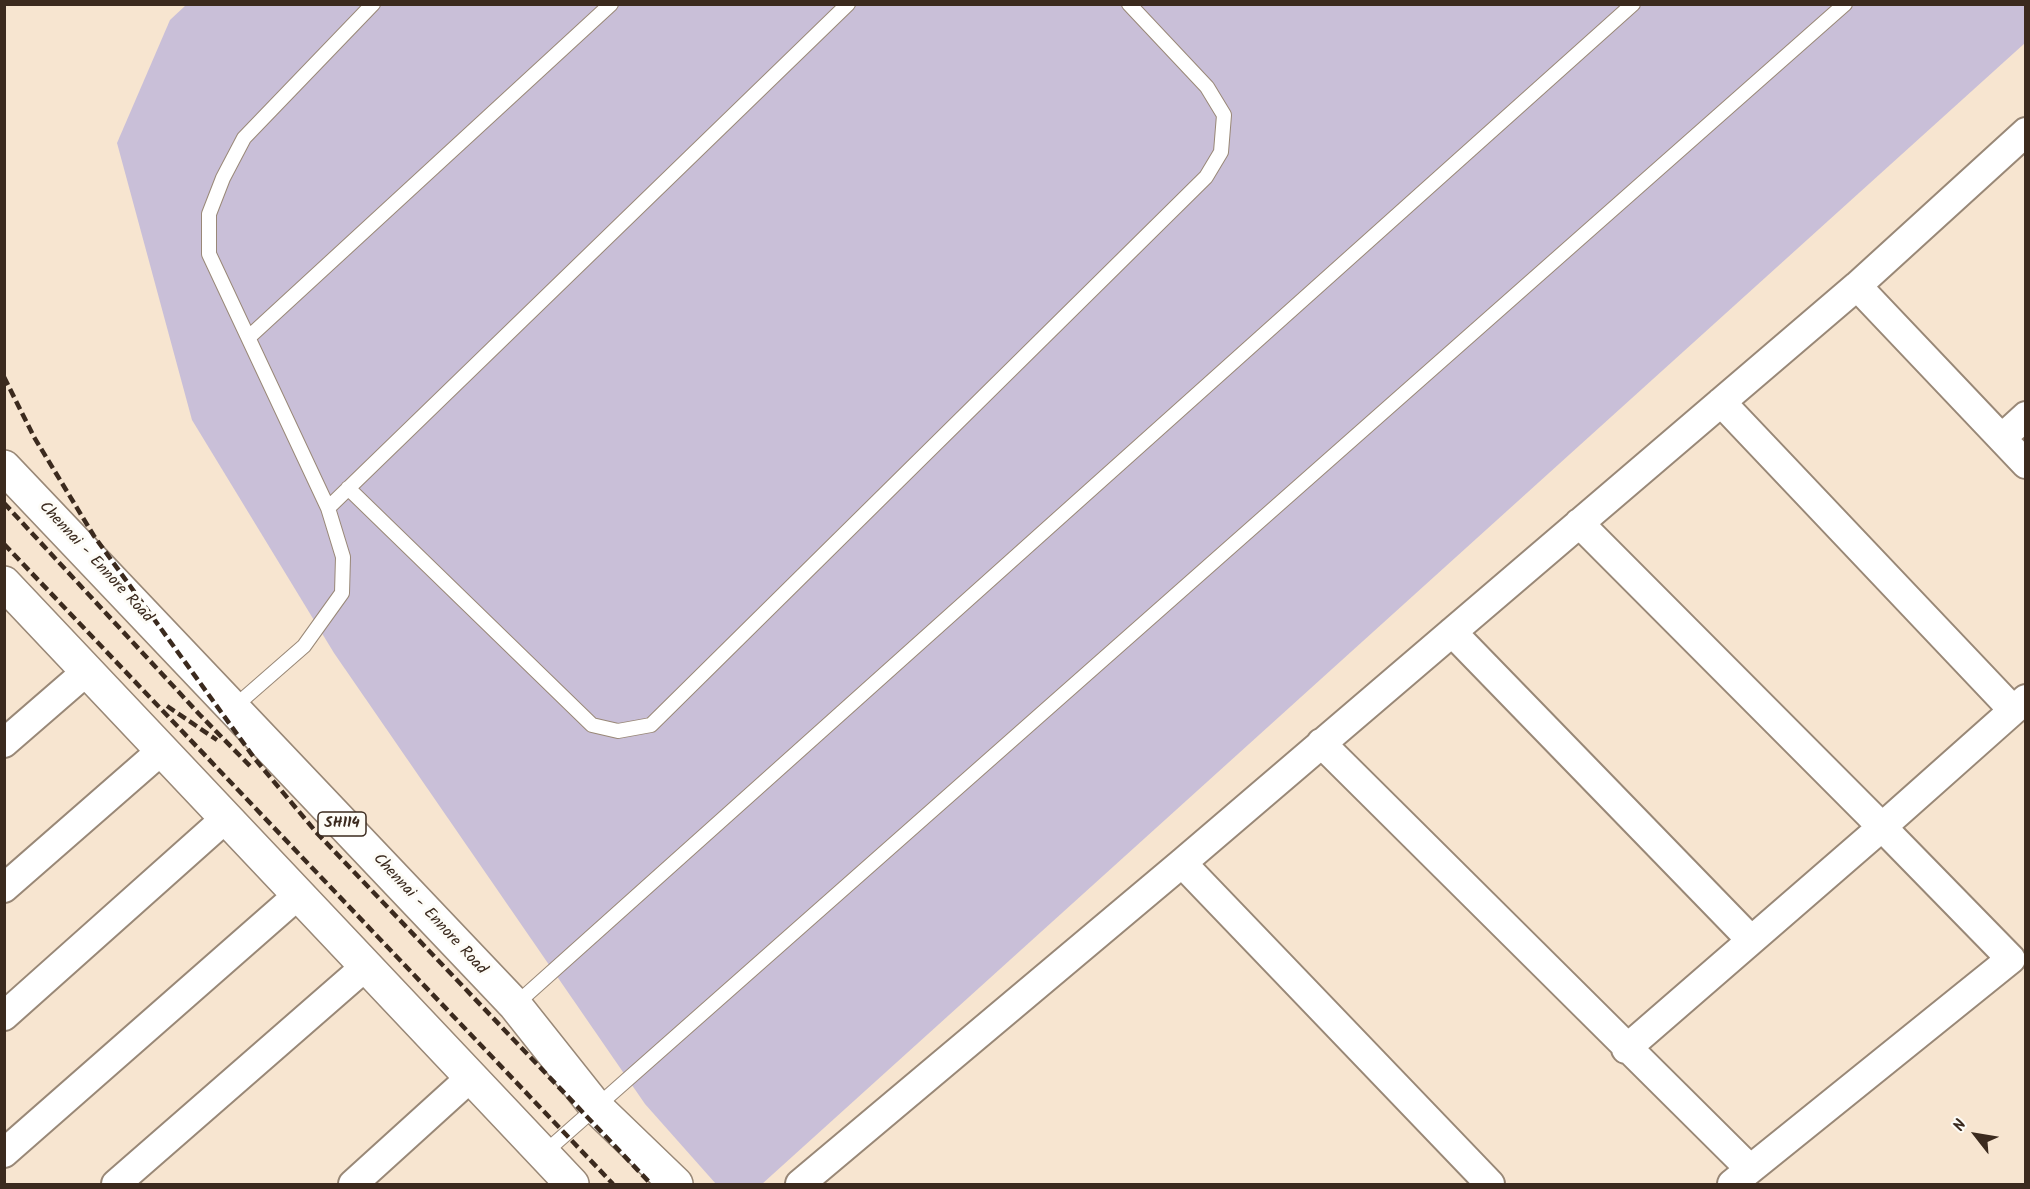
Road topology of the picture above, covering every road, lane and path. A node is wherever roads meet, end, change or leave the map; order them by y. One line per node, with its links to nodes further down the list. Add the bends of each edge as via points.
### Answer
1 (373, 4): 9 (lane, via 244,138 209,214 209,254)
2 (611, 4): 9 (lane)
3 (848, 4): 15 (lane)
4 (1128, 4): 15 (lane, via 1208,87 1224,115 1221,153 1206,177 651,725 618,731 592,725)
5 (1633, 4): 34 (lane)
6 (1845, 4): 38 (lane)
7 (2025, 132): 8 (street)
8 (1857, 286): 10 (street); 12 (street)
9 (249, 337): 16 (lane)
10 (1721, 402): 17 (street); 21 (street)
11 (2025, 416): 12 (street)
12 (2003, 437): 13 (street)
13 (2025, 464)
14 (4, 467): 22 (main road, Chennai - Ennore Road / SH114)
15 (348, 488): 16 (lane)
16 (328, 508): 22 (lane, via 343,557 342,593 304,646)
17 (1579, 523): 19 (street); 27 (street)
18 (4, 583): 20 (main road)
19 (1452, 632): 24 (street); 31 (street)
20 (87, 670): 23 (street); 25 (main road)
21 (2019, 705): 27 (street)
22 (233, 708): 34 (main road, Chennai - Ennore Road / SH114)
23 (4, 743)
24 (1322, 743): 28 (street); 36 (street)
25 (162, 750): 26 (main road); 29 (street)
26 (226, 818): 30 (main road); 35 (street)
27 (1882, 826): 31 (street); 33 (street)
28 (1182, 863): 46 (street); 47 (street)
29 (4, 888)
30 (298, 895): 32 (main road); 39 (street)
31 (1751, 940): 36 (street)
32 (366, 966): 37 (main road); 42 (street)
33 (2018, 967): 41 (street)
34 (514, 1005): 38 (main road, Chennai - Ennore Road / SH114)
35 (4, 1016)
36 (1626, 1049): 41 (street)
37 (471, 1077): 40 (main road); 43 (street)
38 (596, 1107): 40 (lane); 45 (main road, Chennai - Ennore Road / SH114)
39 (4, 1153)
40 (543, 1154): 44 (main road)
41 (1741, 1177)
42 (116, 1185)
43 (353, 1185)
44 (572, 1185)
45 (676, 1185)
46 (800, 1185)
47 (1490, 1185)

